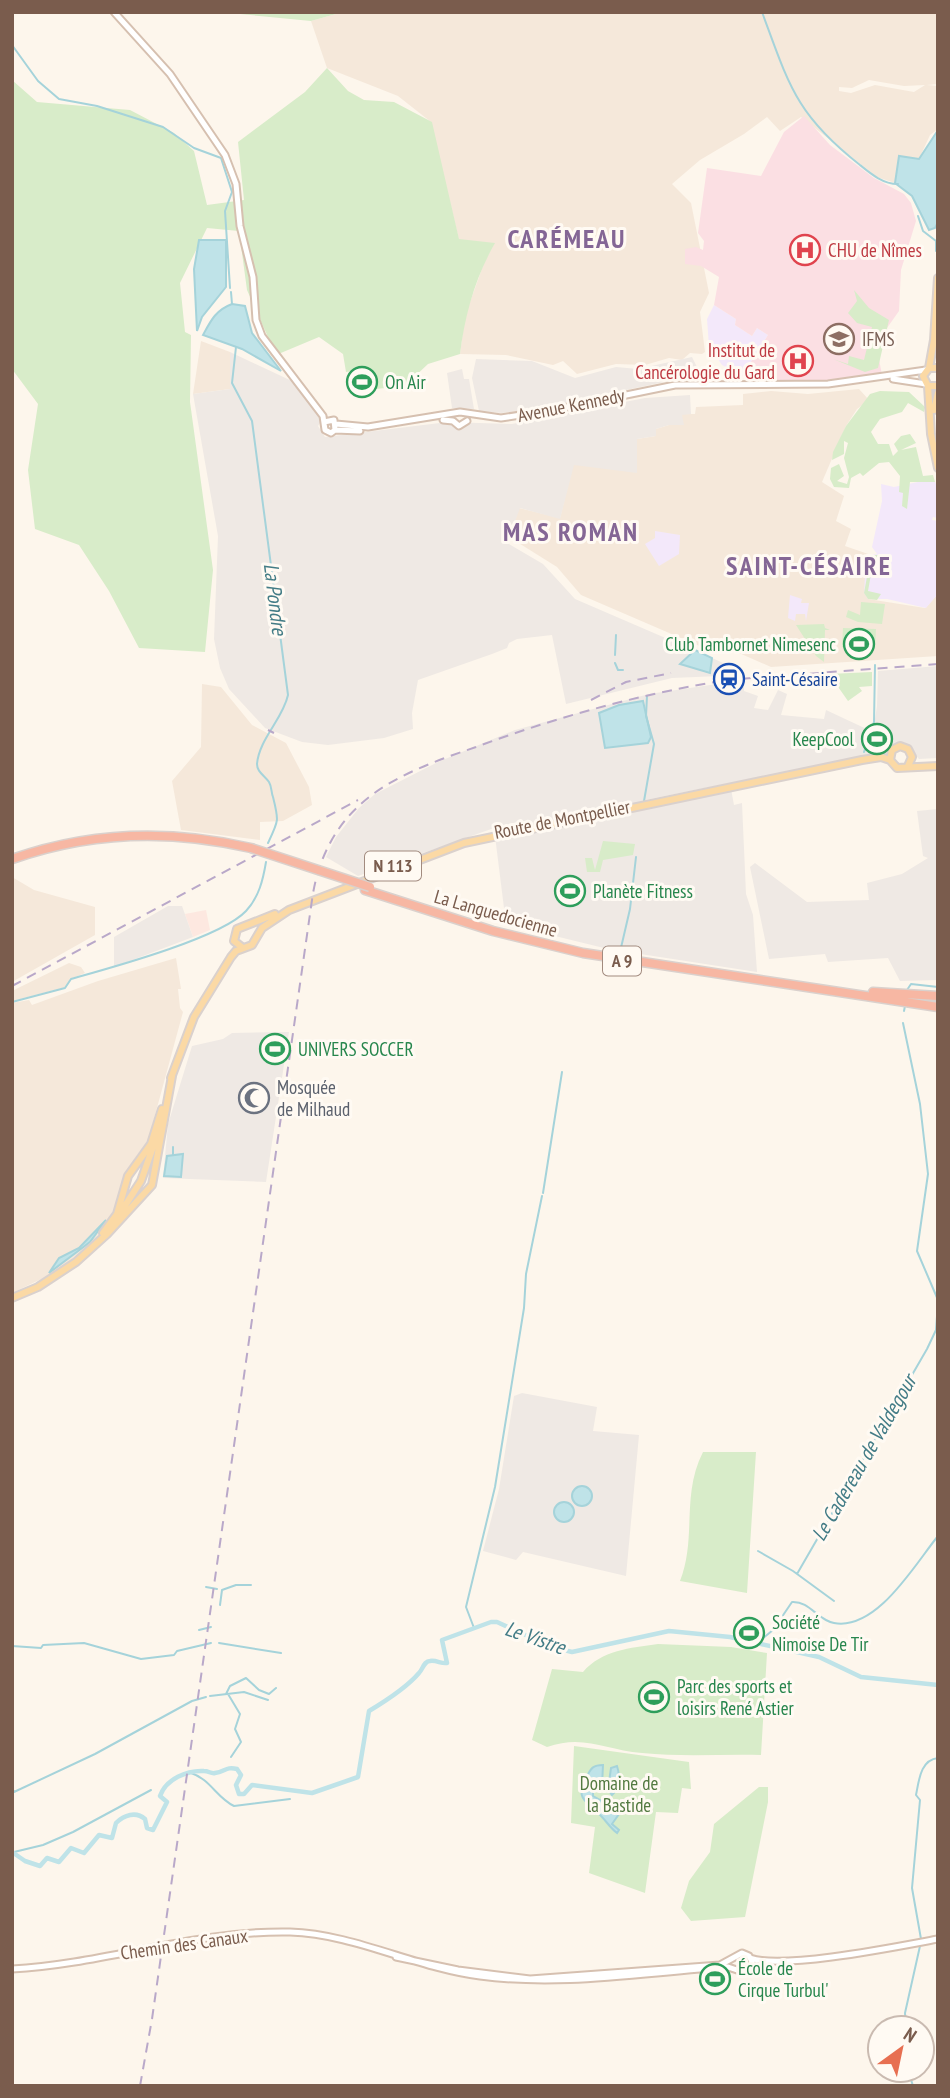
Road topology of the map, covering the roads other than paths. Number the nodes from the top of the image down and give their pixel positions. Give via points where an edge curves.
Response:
1 (114, 12) edge
2 (938, 278) edge
3 (938, 335) edge
4 (938, 345) edge
5 (938, 368) edge
6 (927, 369) junction
7 (927, 385) junction
8 (938, 386) edge
9 (938, 393) edge
10 (454, 418) junction
11 (466, 418) junction
12 (938, 457) edge
13 (938, 468) edge
14 (890, 756) junction
15 (912, 757) junction
16 (938, 764) edge
17 (908, 766) junction
18 (249, 850) junction
19 (12, 859) edge
20 (12, 865) edge
21 (367, 889) junction
22 (246, 927) junction
23 (255, 939) junction
24 (235, 943) junction
25 (243, 948) junction
26 (231, 954) junction
27 (870, 992) junction
28 (938, 996) edge
29 (937, 1006) edge
30 (171, 1081) junction
31 (78, 1259) junction
32 (12, 1298) edge
33 (938, 1940) edge
34 (396, 1956) junction
35 (750, 1957) junction
36 (734, 1959) junction
37 (779, 1960) junction
38 (751, 1966) junction
39 (12, 1969) edge
40 (737, 1970) junction

1 - 10 main road via 170,75 228,161 237,189 259,329 318,408 332,424 356,432
2 - 6 main road
3 - 4 main road
5 - 6 main road
6 - 7 main road
6 - 11 main road, Avenue Kennedy via 828,384 675,385 553,411
7 - 8 main road
7 - 11 main road, Avenue Kennedy via 895,379 828,386 697,386 527,418
7 - 13 main road
9 - 12 main road via 933,423
10 - 11 main road via 460,412
10 - 11 main road via 460,426
14 - 15 main road via 902,746
14 - 17 main road via 897,768
14 - 22 main road, Route de Montpellier / N 113 via 471,838 312,897
14 - 23 main road, Route de Montpellier / N 113 via 464,843 289,910 265,925
15 - 16 main road
15 - 17 main road
16 - 17 main road
18 - 19 highway, La Languedocienne / A 9 via 201,838 137,834 70,843
18 - 20 highway, La Languedocienne / A 9 via 180,841 118,841 61,849
18 - 21 highway, La Languedocienne / A 9, bridge
21 - 27 highway, La Languedocienne / A 9 via 584,949
21 - 29 highway, La Languedocienne / A 9 via 493,931 583,953
22 - 23 main road
22 - 24 main road via 235,931
23 - 25 main road
24 - 25 main road
24 - 26 main road
25 - 26 main road
26 - 30 main road via 194,1017
27 - 28 highway
27 - 29 highway, La Languedocienne / A 9
30 - 31 main road via 151,1144 130,1174 117,1214
30 - 31 main road via 141,1181 111,1227
30 - 31 main road via 154,1182
31 - 32 main road
33 - 37 main road
34 - 36 main road, Chemin des Canaux via 492,1975 552,1979 694,1968
34 - 39 main road, Chemin des Canaux via 318,1936 241,1933
34 - 40 main road, Chemin des Canaux via 455,1972 533,1981
35 - 36 main road via 742,1953
35 - 37 main road
35 - 38 main road
36 - 40 main road
37 - 38 main road
38 - 40 main road

